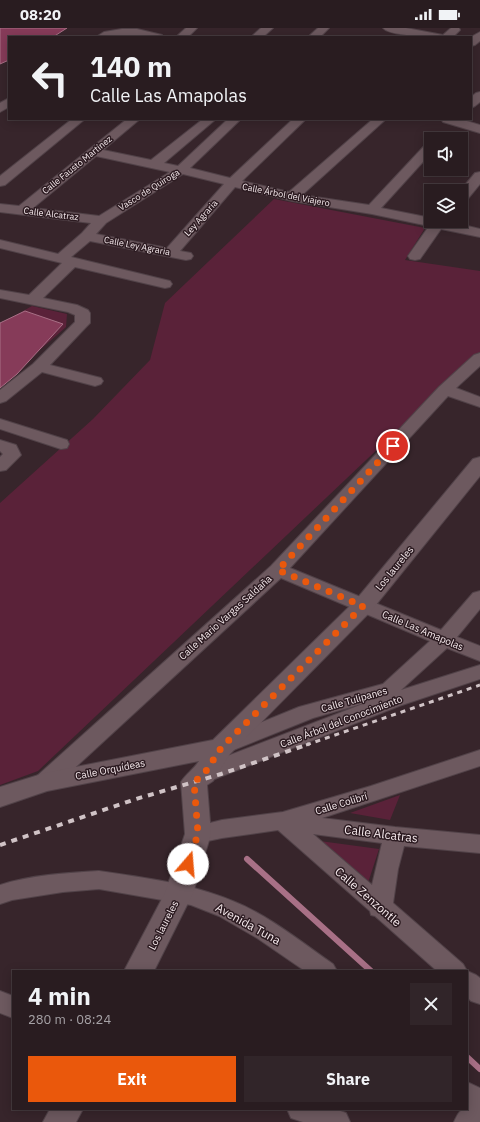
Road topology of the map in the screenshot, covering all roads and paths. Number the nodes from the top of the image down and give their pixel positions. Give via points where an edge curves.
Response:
1 (192, 28) edge
2 (268, 28) edge
3 (324, 28) edge
4 (392, 28) edge
5 (103, 36) edge
6 (155, 36) edge
7 (182, 36) edge
8 (257, 36) edge
9 (314, 36) edge
10 (383, 36) edge
11 (435, 36) edge
12 (480, 94) edge
13 (8, 103) edge
14 (472, 103) edge
15 (0, 109) edge
16 (78, 120) edge
17 (133, 120) edge
18 (209, 120) edge
19 (234, 120) edge
20 (299, 120) edge
21 (379, 120) edge
22 (450, 122) edge
23 (480, 129) edge
24 (93, 152) junction
25 (424, 154) edge
26 (153, 165) junction
27 (181, 170) junction
28 (480, 176) edge
29 (0, 182) edge
30 (232, 184) junction
31 (468, 190) edge
32 (292, 197) junction
33 (0, 208) edge
34 (372, 210) junction
35 (21, 211) junction
36 (101, 220) junction
37 (424, 220) edge
38 (435, 228) edge
39 (460, 228) edge
40 (480, 233) edge
41 (87, 236) junction
42 (0, 244) edge
43 (170, 253) junction
44 (186, 256) dead end
45 (415, 256) dead end
46 (67, 259) junction
47 (165, 284) dead end
48 (0, 294) edge
49 (31, 301) junction
50 (480, 358) edge
51 (39, 367) junction
52 (95, 381) dead end
53 (445, 390) junction
54 (0, 398) edge
55 (480, 402) edge
56 (0, 424) edge
57 (61, 444) dead end
58 (0, 445) edge
59 (480, 463) edge
60 (0, 466) edge
61 (278, 570) junction
62 (480, 597) edge
63 (363, 606) junction
64 (445, 638) junction
65 (480, 654) edge
66 (480, 672) edge
67 (221, 748) junction
68 (480, 758) edge
69 (204, 774) junction
70 (45, 782) junction
71 (0, 797) edge
72 (282, 821) junction
73 (198, 834) junction
74 (395, 836) junction
75 (480, 844) edge
76 (179, 893) junction
77 (0, 895) edge
78 (380, 908) junction
79 (140, 970) edge
80 (323, 970) edge
81 (453, 970) edge
82 (468, 983) edge
83 (480, 993) edge
84 (0, 1002) edge
85 (12, 1007) edge
86 (468, 1095) edge
87 (480, 1105) edge
88 (65, 1110) edge
89 (304, 1110) edge
90 (480, 1112) edge
91 (59, 1122) edge
92 (336, 1122) edge
93 (468, 1122) edge

1 - 7 street
2 - 8 street
3 - 9 street
4 - 10 street
4 - 11 street
5 - 6 street via 118,31 141,32
12 - 14 street
13 - 15 street
16 - 29 street
17 - 24 street, Calle Fausto Martínez
18 - 26 street
19 - 27 street, Vasco de Quiroga
20 - 30 street, Ley Agraria
21 - 32 street
22 - 23 street
24 - 26 street, Calle Árbol del Viajero
24 - 35 street, Calle Fausto Martínez
25 - 34 street
26 - 27 street, Calle Árbol del Viajero
27 - 30 street, Calle Árbol del Viajero
27 - 36 street, Vasco de Quiroga
28 - 31 street
30 - 32 street, Calle Árbol del Viajero
30 - 43 street, Ley Agraria
32 - 34 street, Calle Árbol del Viajero
33 - 35 street, Calle Alcatraz
34 - 37 street, Calle Árbol del Viajero
35 - 36 street, Calle Alcatraz
36 - 41 street, Vasco de Quiroga
38 - 45 street
39 - 40 street, Calle Árbol del Viajero
41 - 43 street, Calle Ley Agraria
41 - 46 street, Vasco de Quiroga
42 - 46 street
43 - 44 street, Calle Ley Agraria
46 - 47 street
46 - 49 street, Vasco de Quiroga
48 - 49 street
49 - 51 street via 72,308 83,314 82,323
50 - 53 street, Calle Mario Vargas Saldaña
51 - 52 street
51 - 54 street
53 - 55 street
53 - 61 street, Calle Mario Vargas Saldaña
56 - 57 street
58 - 60 street via 10,449 12,455
59 - 63 street, Los laureles
61 - 63 street, Calle Las Amapolas
61 - 70 street, Calle Mario Vargas Saldaña
62 - 64 street, Calle Tulipanes
63 - 64 street, Calle Las Amapolas
63 - 67 street, Los laureles
64 - 65 street, Calle Las Amapolas
64 - 67 street, Calle Tulipanes via 390,689 306,712
66 - 69 street, Calle Árbol del Conocimiento via 392,701
67 - 69 street, Los laureles
67 - 70 street, Calle Orquídeas
68 - 72 street, Calle Colibrí
69 - 73 street, Los laureles via 194,782
70 - 71 street, Calle Orquídeas
72 - 73 street, Calle Colibrí
72 - 74 street, Calle Alcatras
72 - 78 street, Calle Zenzontle
73 - 76 street, Los laureles
74 - 75 street, Calle Alcatras
74 - 78 street via 386,868
76 - 77 street, Avenida Tuna via 100,880 49,885
76 - 79 street, Los laureles
76 - 80 street, Avenida Tuna via 228,909 266,931
78 - 81 street, Calle Zenzontle
82 - 83 street
84 - 85 street
86 - 87 street
88 - 91 street
89 - 92 street
90 - 93 street

